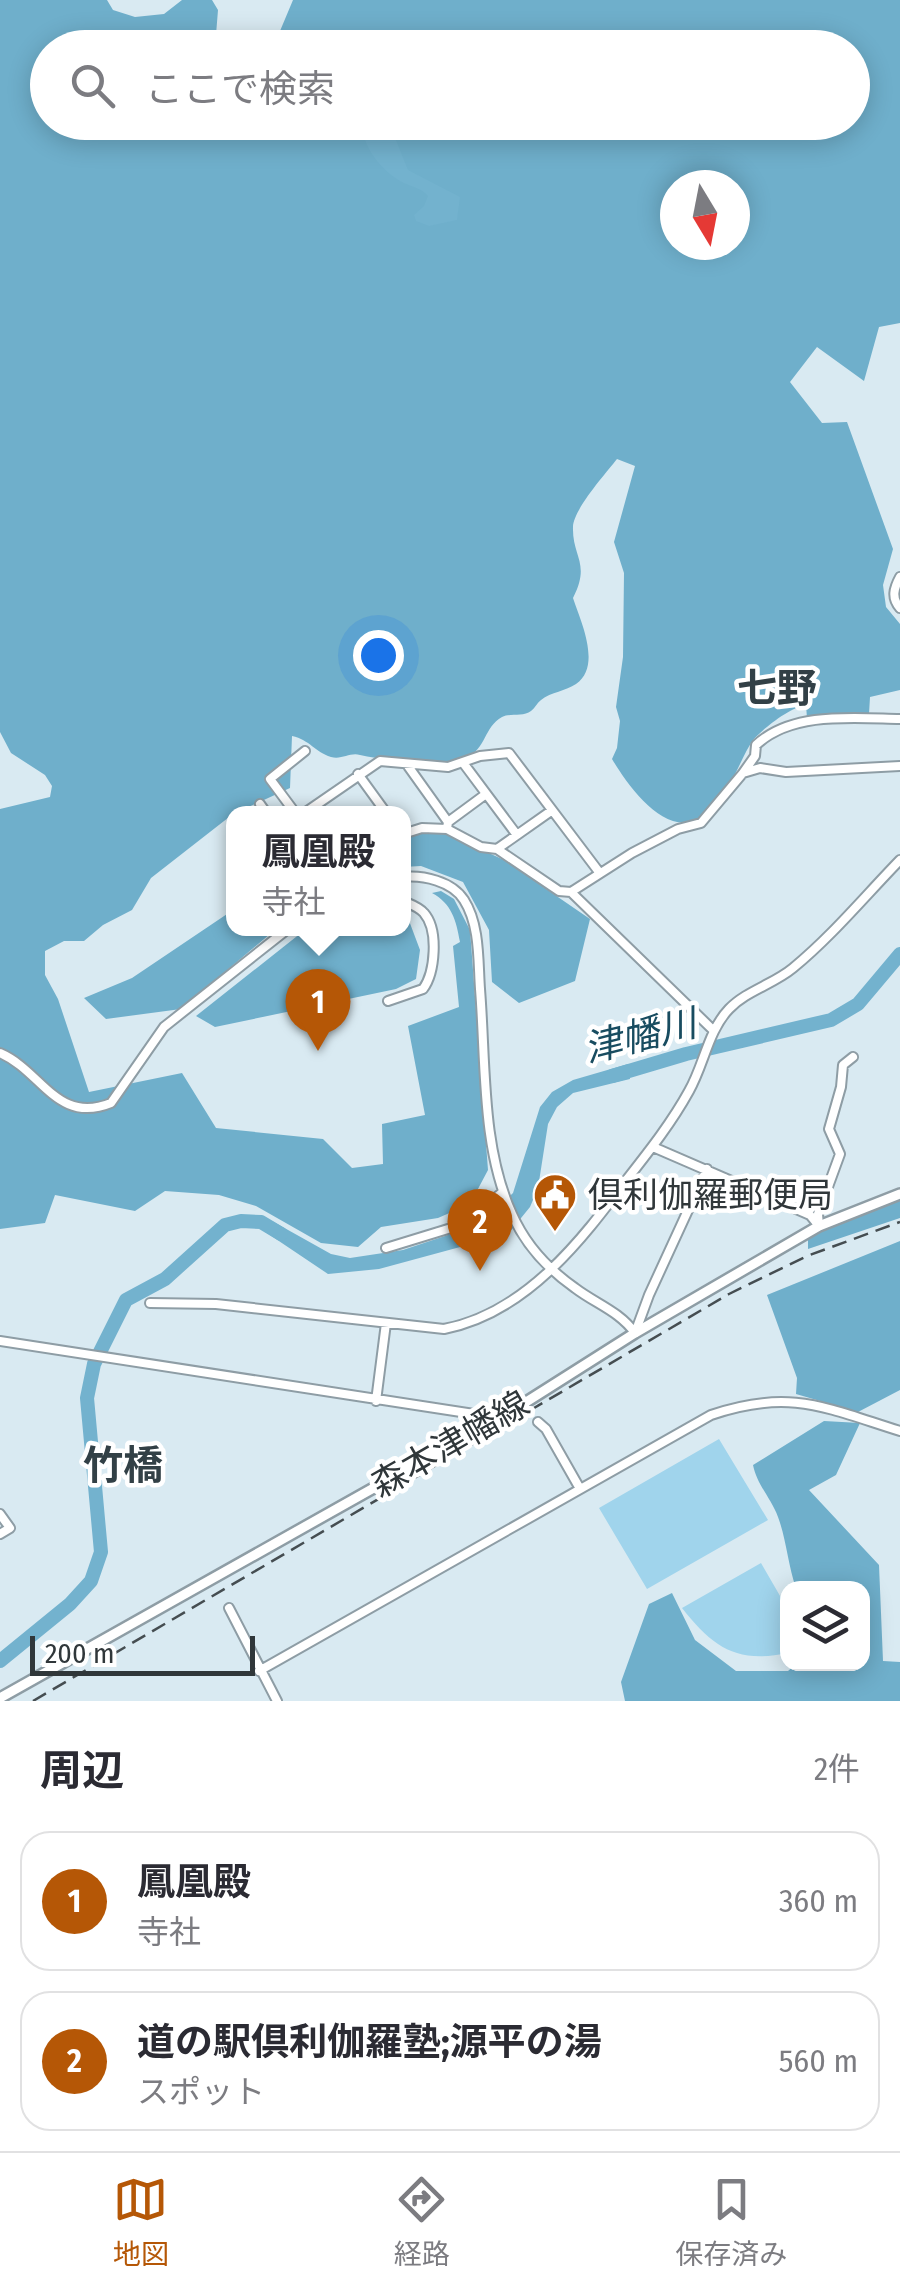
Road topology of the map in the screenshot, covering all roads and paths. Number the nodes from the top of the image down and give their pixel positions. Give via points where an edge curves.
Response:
1 (900, 577) edge
2 (900, 608) edge
3 (900, 719) edge
4 (305, 751) dead end
5 (464, 764) junction
6 (408, 765) junction
7 (900, 766) edge
8 (743, 773) junction
9 (358, 774) junction
10 (486, 794) junction
11 (293, 806) edge
12 (312, 806) edge
13 (381, 806) edge
14 (551, 811) junction
15 (448, 825) junction
16 (411, 831) edge
17 (517, 835) junction
18 (497, 849) junction
19 (899, 863) edge
20 (599, 872) junction
21 (411, 876) edge
22 (571, 892) junction
23 (411, 904) edge
24 (279, 936) edge
25 (388, 1001) dead end
26 (714, 1031) junction
27 (0, 1053) edge
28 (853, 1057) dead end
29 (652, 1147) junction
30 (706, 1169) junction
31 (503, 1192) junction
32 (900, 1194) edge
33 (819, 1226) junction
34 (386, 1248) dead end
35 (552, 1269) junction
36 (150, 1303) dead end
37 (386, 1324) junction
38 (635, 1333) junction
39 (0, 1341) edge
40 (376, 1401) junction
41 (538, 1422) dead end
42 (483, 1425) junction
43 (900, 1431) edge
44 (579, 1488) junction
45 (0, 1514) edge
46 (0, 1534) edge
47 (230, 1608) dead end
48 (259, 1671) junction
49 (0, 1698) edge
50 (277, 1701) edge

1 - 2 street via 894,596
3 - 8 street via 787,726 756,745
4 - 11 street via 270,778
5 - 6 street
5 - 10 street
5 - 14 street via 509,753
6 - 9 street via 380,761
6 - 15 street
7 - 8 street
8 - 20 street via 701,823
9 - 12 street
9 - 13 street
10 - 15 street
10 - 17 street
14 - 17 street
14 - 20 street
15 - 16 street
15 - 18 street via 480,847
17 - 18 street
18 - 22 street via 559,891
19 - 26 street via 810,953 730,1008
20 - 22 street
21 - 31 street via 458,892 469,912 494,1166
22 - 26 street
23 - 25 street via 428,920 434,968 423,989
24 - 27 street via 164,1027 111,1103 72,1107
26 - 29 street via 691,1088
28 - 33 street via 843,1065 829,1129 840,1154
29 - 30 street
29 - 35 street
30 - 33 street
30 - 38 street
31 - 34 street via 461,1225
31 - 35 street via 524,1238
32 - 33 main road, 森本津幡線
33 - 38 main road, 森本津幡線
35 - 37 street via 460,1326
35 - 38 street via 623,1317
36 - 37 street
37 - 40 street
38 - 42 main road, 森本津幡線
39 - 40 street
40 - 42 street via 474,1414
41 - 44 street
42 - 49 main road, 森本津幡線
43 - 44 street via 830,1407 754,1402 711,1415
44 - 48 street
45 - 46 street via 10,1528
47 - 48 street
48 - 50 street

